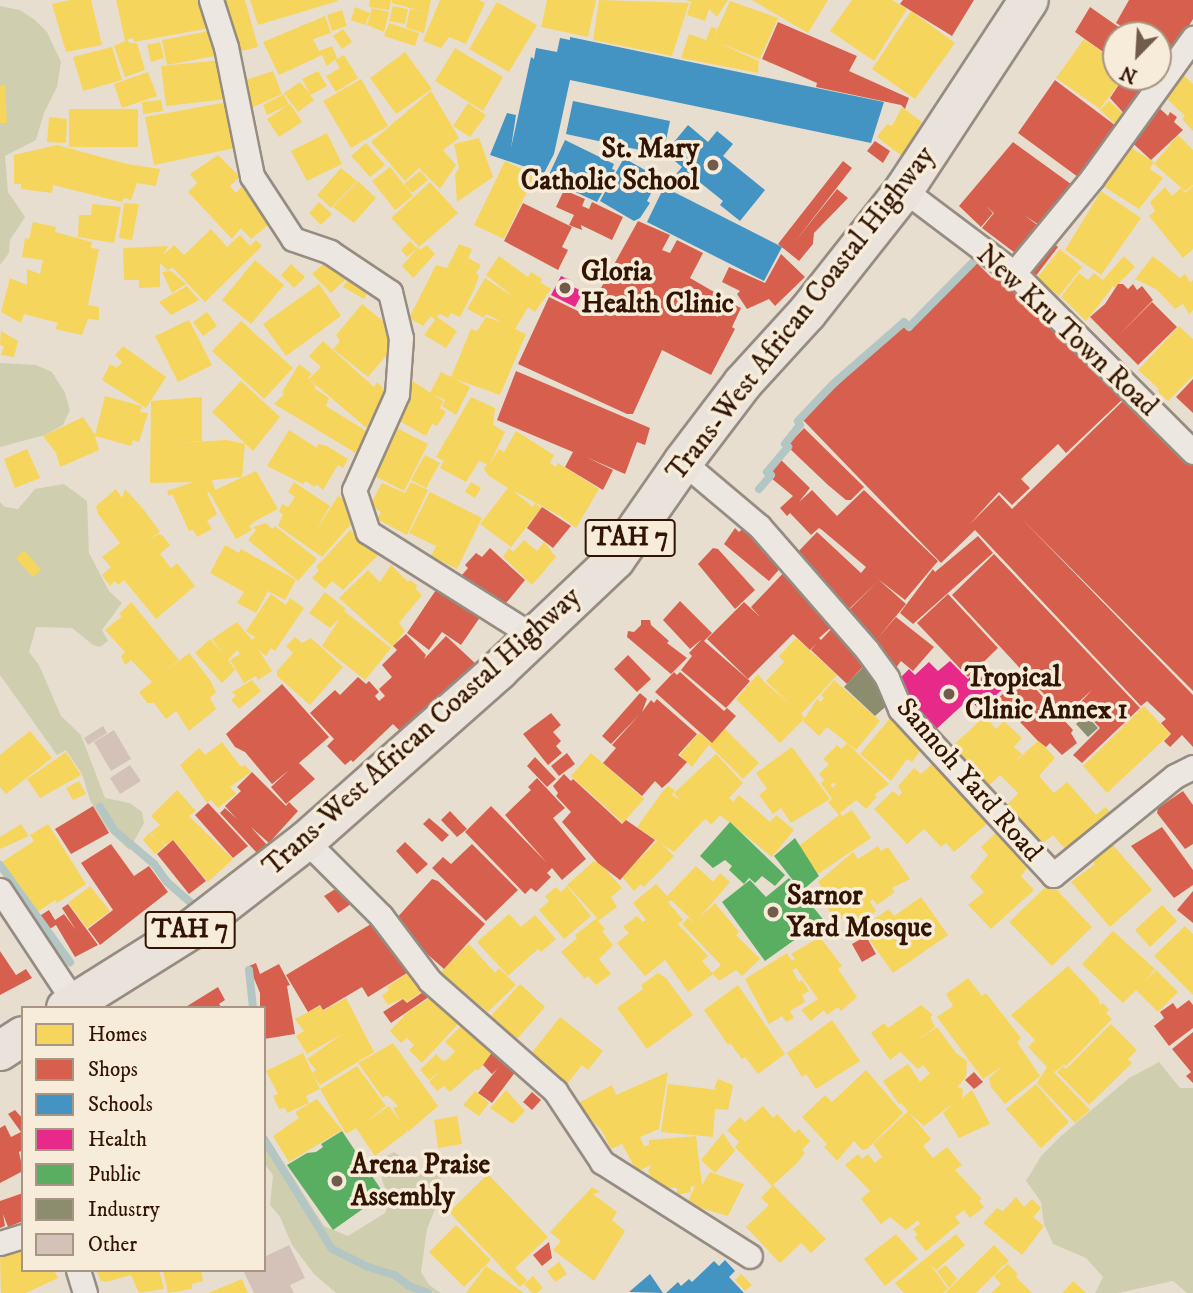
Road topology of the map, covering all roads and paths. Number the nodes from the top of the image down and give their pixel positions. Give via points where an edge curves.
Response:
1 (211, 0) edge
2 (1029, 0) edge
3 (1193, 38) edge
4 (1185, 68) edge
5 (904, 190) junction
6 (1014, 273) junction
7 (1193, 452) edge
8 (682, 462) junction
9 (533, 636) junction
10 (1193, 767) edge
11 (306, 841) junction
12 (0, 890) edge
13 (73, 1005) edge
14 (21, 1037) edge
15 (0, 1051) edge
16 (21, 1237) edge
17 (0, 1243) edge
18 (750, 1256) dead end
19 (79, 1272) edge
20 (85, 1293) edge

1 - 9 street via 226,47 252,176 293,239 330,252 390,292 401,338 397,394 354,490 368,532
2 - 5 highway, Trans-West African Coastal Highway / TAH 7
3 - 4 street
4 - 6 street
5 - 6 street, New Kru Town Road
5 - 8 highway, Trans-West African Coastal Highway / TAH 7
6 - 7 street, New Kru Town Road
8 - 9 highway, Trans-West African Coastal Highway / TAH 7 via 615,560
8 - 10 street, Sannoh Yard Road via 759,526 867,650 887,678 900,709 1053,875 1175,776
9 - 11 highway, Trans-West African Coastal Highway / TAH 7
11 - 13 highway, Trans-West African Coastal Highway / TAH 7 via 192,929
11 - 18 street via 381,916 430,981 555,1091 602,1162
12 - 13 street
14 - 15 highway
16 - 17 street
19 - 20 street

